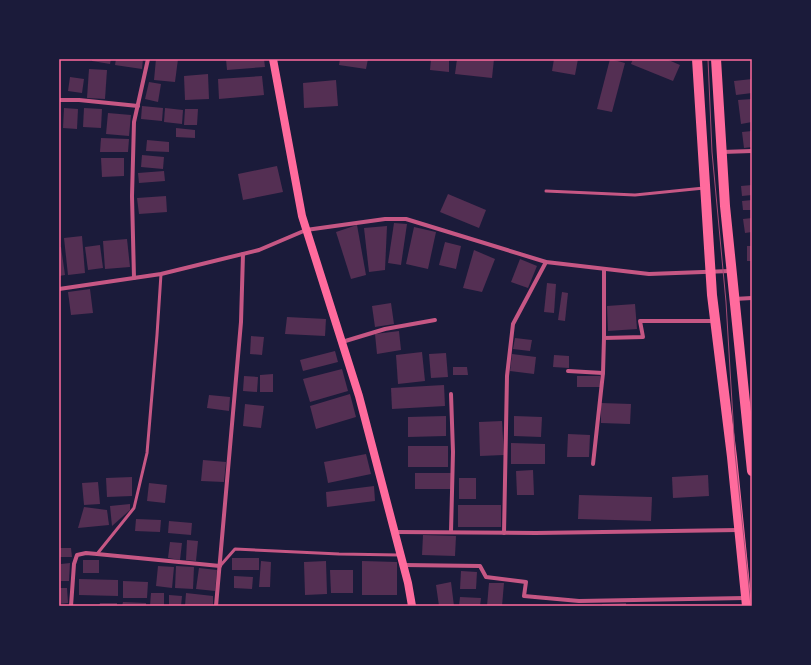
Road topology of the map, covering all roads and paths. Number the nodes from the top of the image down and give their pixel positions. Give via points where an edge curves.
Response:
1 (148, 59) edge
2 (273, 59) edge
3 (697, 59) edge
4 (716, 59) edge
5 (59, 100) edge
6 (138, 106) junction
7 (752, 151) edge
8 (722, 152) junction
9 (705, 188) junction
10 (546, 191) dead end
11 (306, 230) junction
12 (243, 254) junction
13 (546, 262) junction
14 (604, 269) junction
15 (711, 272) junction
16 (732, 272) junction
17 (161, 274) junction
18 (134, 278) junction
19 (59, 290) edge
20 (752, 298) edge
21 (734, 299) junction
22 (435, 320) dead end
23 (715, 321) junction
24 (604, 338) junction
25 (342, 342) junction
26 (568, 371) dead end
27 (603, 373) junction
28 (451, 394) dead end
29 (751, 453) edge
30 (593, 464) dead end
31 (752, 471) edge
32 (739, 530) junction
33 (395, 532) junction
34 (451, 532) junction
35 (504, 533) junction
36 (97, 554) junction
37 (401, 555) junction
38 (404, 565) junction
39 (220, 566) junction
40 (746, 602) edge
41 (71, 606) edge
42 (216, 606) edge
43 (412, 606) edge

1 - 6 street
2 - 11 main road
3 - 9 main road
4 - 8 main road
5 - 6 street
6 - 18 street via 134,122 132,196
7 - 8 street
8 - 16 main road
9 - 10 lane via 635,195
9 - 15 main road
11 - 12 street
11 - 13 street via 385,219 406,219
11 - 25 main road
12 - 17 street
12 - 39 street via 241,322
13 - 14 street
13 - 35 street via 513,324 507,376
14 - 15 street via 648,274
14 - 24 street
15 - 16 street
15 - 23 main road
16 - 21 main road
17 - 18 street
17 - 36 lane via 147,453 134,508
18 - 19 street
20 - 21 street
21 - 29 main road
22 - 25 street via 385,329
23 - 24 street via 640,321 643,337
23 - 32 main road
24 - 27 street
25 - 33 main road
26 - 27 street
27 - 30 street
28 - 34 street
29 - 31 main road
32 - 35 street
32 - 40 main road
33 - 34 street
33 - 37 main road
34 - 35 street
36 - 39 street
36 - 41 street via 77,555
37 - 38 main road
37 - 39 lane via 234,549
38 - 40 street via 480,566 486,577 526,582 524,596 579,601
38 - 43 main road
39 - 42 street

